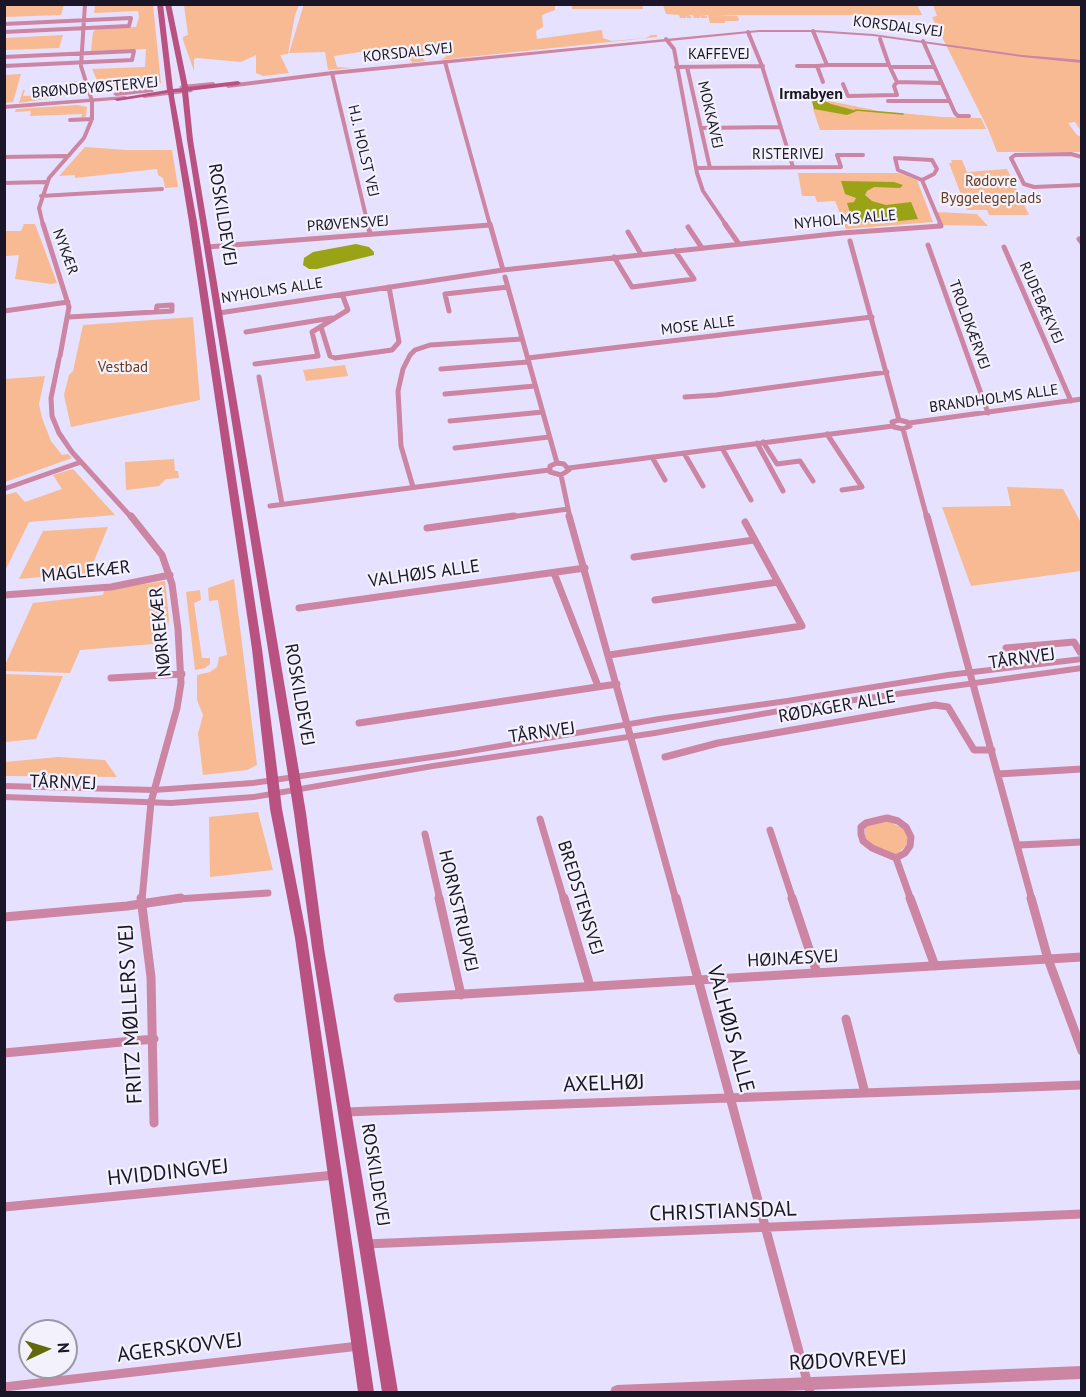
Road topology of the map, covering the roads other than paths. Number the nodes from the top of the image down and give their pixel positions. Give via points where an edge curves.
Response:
1 (85, 4) edge
2 (160, 4) edge
3 (168, 4) edge
4 (84, 20) junction
5 (4, 24) edge
6 (83, 28) junction
7 (813, 31) junction
8 (4, 32) edge
9 (748, 32) junction
10 (880, 39) dead end
11 (665, 40) junction
12 (923, 41) junction
13 (82, 54) junction
14 (4, 57) edge
15 (81, 62) junction
16 (446, 62) junction
17 (1082, 62) edge
18 (827, 65) junction
19 (4, 66) edge
20 (764, 66) junction
21 (797, 66) dead end
22 (817, 66) junction
23 (890, 66) junction
24 (676, 67) junction
25 (687, 67) junction
26 (934, 67) junction
27 (332, 73) junction
28 (252, 82) junction
29 (823, 82) dead end
30 (897, 82) junction
31 (238, 83) joint
32 (941, 83) junction
33 (843, 84) dead end
34 (178, 90) junction
35 (91, 99) junction
36 (117, 99) joint
37 (888, 100) dead end
38 (950, 101) junction
39 (6, 107) edge
40 (969, 116) dead end
41 (92, 119) junction
42 (70, 120) dead end
43 (780, 127) junction
44 (701, 128) junction
45 (863, 155) dead end
46 (67, 156) junction
47 (4, 157) edge
48 (1081, 157) edge
49 (793, 167) junction
50 (696, 168) junction
51 (710, 168) junction
52 (921, 180) junction
53 (4, 183) edge
54 (46, 183) junction
55 (1082, 185) edge
56 (162, 189) dead end
57 (41, 196) junction
58 (490, 225) junction
59 (688, 227) dead end
60 (628, 232) dead end
61 (370, 234) junction
62 (850, 241) dead end
63 (739, 244) junction
64 (928, 245) dead end
65 (207, 247) junction
66 (1004, 247) dead end
67 (702, 248) junction
68 (675, 251) junction
69 (641, 254) junction
70 (614, 257) junction
71 (503, 270) junction
72 (505, 277) dead end
73 (389, 287) junction
74 (508, 287) junction
75 (342, 294) junction
76 (68, 302) junction
77 (4, 311) edge
78 (449, 311) dead end
79 (156, 312) dead end
80 (219, 313) junction
81 (207, 314) junction
82 (69, 317) junction
83 (337, 317) junction
84 (872, 317) junction
85 (321, 327) junction
86 (246, 332) dead end
87 (522, 339) junction
88 (59, 358) joint
89 (528, 360) junction
90 (255, 364) dead end
91 (441, 369) dead end
92 (887, 372) junction
93 (259, 376) dead end
94 (535, 386) junction
95 (445, 394) dead end
96 (685, 397) dead end
97 (1082, 399) edge
98 (1071, 401) junction
99 (543, 412) junction
100 (988, 413) junction
101 (899, 420) junction
102 (450, 421) dead end
103 (909, 423) junction
104 (893, 426) junction
105 (903, 429) junction
106 (827, 434) junction
107 (549, 437) junction
108 (760, 443) junction
109 (455, 448) dead end
110 (722, 448) junction
111 (684, 453) junction
112 (652, 457) junction
113 (81, 462) junction
114 (557, 463) junction
115 (569, 468) junction
116 (549, 470) junction
117 (561, 475) junction
118 (665, 480) dead end
119 (813, 481) dead end
120 (703, 486) dead end
121 (413, 487) junction
122 (4, 489) edge
123 (783, 490) dead end
124 (842, 490) dead end
125 (752, 500) dead end
126 (282, 504) junction
127 (270, 506) dead end
128 (568, 509) junction
129 (745, 522) dead end
130 (427, 528) dead end
131 (754, 540) junction
132 (634, 557) dead end
133 (585, 568) junction
134 (554, 573) junction
135 (170, 575) junction
136 (778, 582) junction
137 (4, 595) edge
138 (655, 600) dead end
139 (299, 608) dead end
140 (1006, 648) dead end
141 (1080, 651) edge
142 (609, 655) junction
143 (1082, 668) edge
144 (969, 672) junction
145 (182, 674) junction
146 (111, 678) dead end
147 (972, 683) junction
148 (617, 684) junction
149 (598, 686) junction
150 (359, 723) dead end
151 (628, 724) junction
152 (632, 736) junction
153 (992, 750) junction
154 (665, 757) dead end
155 (1082, 769) edge
156 (998, 774) junction
157 (273, 780) junction
158 (295, 784) junction
159 (4, 786) edge
160 (154, 790) junction
161 (274, 794) junction
162 (4, 797) edge
163 (151, 802) junction
164 (540, 819) dead end
165 (770, 830) dead end
166 (425, 834) dead end
167 (1082, 842) edge
168 (1018, 845) junction
169 (896, 858) junction
170 (268, 893) dead end
171 (142, 903) junction
172 (4, 917) edge
173 (1082, 957) edge
174 (1048, 959) junction
175 (935, 966) junction
176 (817, 973) junction
177 (698, 980) junction
178 (590, 986) junction
179 (461, 995) junction
180 (398, 998) dead end
181 (846, 1019) dead end
182 (154, 1039) junction
183 (1082, 1051) edge
184 (4, 1053) edge
185 (1082, 1084) edge
186 (865, 1093) junction
187 (729, 1098) junction
188 (345, 1112) junction
189 (154, 1124) dead end
190 (334, 1175) junction
191 (4, 1207) edge
192 (1082, 1215) edge
193 (764, 1228) junction
194 (366, 1244) junction
195 (359, 1346) junction
196 (1082, 1372) edge
197 (4, 1387) edge
198 (809, 1388) edge
199 (366, 1392) edge
200 (390, 1392) edge
201 (617, 1392) edge

1 - 4 street
2 - 34 main road, ROSKILDEVEJ via 169,67
3 - 34 main road, ROSKILDEVEJ
4 - 5 street
4 - 6 street
4 - 6 street via 131,18 129,26
6 - 8 street
6 - 13 street
7 - 9 street, KORSDALSVEJ
7 - 12 street, KORSDALSVEJ
7 - 18 street
9 - 11 street, KORSDALSVEJ
9 - 20 street
10 - 23 street
11 - 16 street, KORSDALSVEJ
11 - 24 street via 675,55
12 - 17 street, KORSDALSVEJ
12 - 26 street
13 - 14 street
13 - 15 street
13 - 15 street via 134,51 132,60
15 - 19 street
15 - 35 street, NYKÆR
16 - 27 street, KORSDALSVEJ
16 - 58 street
18 - 22 street
18 - 23 street
20 - 25 street, KAFFEVEJ
20 - 43 street, KAFFEVEJ
21 - 22 street
22 - 29 street
23 - 26 street
23 - 30 street
24 - 25 street, KAFFEVEJ
24 - 50 street
25 - 44 street, MOKKAVEJ
26 - 32 street
27 - 28 street, KORSDALSVEJ
27 - 61 street, H.J. HOLST VEJ
28 - 31 street, KORSDALSVEJ
28 - 34 street, KORSDALSVEJ
30 - 32 street
30 - 33 street via 894,96 848,96
31 - 34 main road
32 - 38 street
34 - 35 street, BRØNDBYØSTERVEJ
34 - 36 main road
34 - 65 main road, ROSKILDEVEJ via 181,109 188,120
34 - 81 main road, ROSKILDEVEJ
35 - 36 street, BRØNDBYØSTERVEJ
35 - 39 street, BRØNDBYØSTERVEJ
35 - 41 street, NYKÆR
37 - 38 street
38 - 40 street via 958,116
41 - 42 street
41 - 46 street, NYKÆR via 86,135
43 - 44 street
43 - 49 street, KAFFEVEJ
44 - 51 street, MOKKAVEJ
45 - 49 street, RISTERIVEJ via 837,155 841,167
46 - 47 street
46 - 54 street, NYKÆR
48 - 55 street via 1071,154 1011,158 1024,184
49 - 51 street, RISTERIVEJ
50 - 51 street, RISTERIVEJ
50 - 63 street via 703,191
52 - 52 street via 898,170 895,158 932,160 937,170
52 - 63 street, NYHOLMS ALLE via 941,226
53 - 54 street
54 - 57 street, NYKÆR
56 - 57 street
57 - 76 street, NYKÆR via 39,216
58 - 61 street, PRØVENSVEJ
58 - 71 street
59 - 67 street
60 - 69 street
61 - 65 street, PRØVENSVEJ
62 - 84 street
63 - 67 street, NYHOLMS ALLE
64 - 100 street, TROLDKÆRVEJ
65 - 80 main road, ROSKILDEVEJ
66 - 98 street, RUDEBÆKVEJ
67 - 68 street, NYHOLMS ALLE
68 - 69 street, NYHOLMS ALLE
68 - 70 street via 694,279 632,287
69 - 70 street, NYHOLMS ALLE
70 - 71 street, NYHOLMS ALLE
71 - 73 street, NYHOLMS ALLE
72 - 74 street
73 - 75 street, NYHOLMS ALLE
73 - 85 street via 399,342 392,350 349,358 330,356
74 - 78 street via 445,294
74 - 87 street
75 - 80 street, NYHOLMS ALLE
75 - 83 street, NYHOLMS ALLE via 348,310
76 - 77 street
76 - 82 street, NYKÆR
79 - 82 street
80 - 81 street, NYHOLMS ALLE
80 - 158 main road, ROSKILDEVEJ
81 - 157 main road, ROSKILDEVEJ
82 - 88 street, NYKÆR
83 - 85 street
83 - 86 street, NYHOLMS ALLE
84 - 89 street, MOSE ALLE
84 - 92 street
85 - 90 street via 312,332 318,356
87 - 89 street
87 - 121 street via 430,345 410,355 399,391 401,446
88 - 113 street, NØRREKÆR via 51,398 52,416 59,433
89 - 91 street
89 - 94 street
92 - 96 street
92 - 101 street
93 - 126 street
94 - 95 street
94 - 99 street
97 - 98 street, BRANDHOLMS ALLE
98 - 100 street, BRANDHOLMS ALLE
99 - 102 street
99 - 107 street
100 - 103 street, BRANDHOLMS ALLE
101 - 103 street
101 - 104 street via 892,422
103 - 105 street via 909,428
104 - 105 street
104 - 106 street
105 - 144 street
106 - 108 street
106 - 124 street via 862,487
107 - 109 street
107 - 114 street
108 - 110 street
108 - 119 street via 777,464 800,461
108 - 123 street
110 - 111 street
110 - 125 street
111 - 112 street
111 - 120 street
112 - 115 street
112 - 118 street
113 - 122 street
113 - 135 street, NØRREKÆR via 149,536
114 - 115 street
114 - 116 street
115 - 117 street
116 - 117 street
116 - 121 street
117 - 128 street, VALHØJS ALLE
121 - 126 street
126 - 127 street
128 - 130 street
128 - 133 street, VALHØJS ALLE
129 - 131 street
131 - 132 street
131 - 136 street
133 - 134 street, VALHØJS ALLE
133 - 142 street, VALHØJS ALLE
134 - 139 street, VALHØJS ALLE
134 - 149 street
135 - 137 street, MAGLEKÆR via 111,587
135 - 145 street, NØRREKÆR
136 - 138 street
136 - 142 street via 802,626
140 - 141 street, TÅRNVEJ via 1074,642
141 - 144 street, TÅRNVEJ
142 - 148 street, VALHØJS ALLE
143 - 147 street, TÅRNVEJ
144 - 147 street
144 - 151 street, TÅRNVEJ
145 - 146 street
145 - 160 street, NØRREKÆR via 177,708
147 - 152 street, TÅRNVEJ
147 - 153 street
148 - 149 street
148 - 151 street, VALHØJS ALLE
149 - 150 street
151 - 152 street, VALHØJS ALLE
151 - 158 street, TÅRNVEJ
152 - 158 street, TÅRNVEJ
152 - 177 street, VALHØJS ALLE
153 - 154 street, RØDAGER ALLE via 974,750 948,706 935,705 718,743
153 - 156 street
155 - 156 street
156 - 168 street
157 - 158 street, TÅRNVEJ
157 - 160 street, TÅRNVEJ
157 - 161 main road, ROSKILDEVEJ
158 - 161 street, TÅRNVEJ
158 - 188 main road, ROSKILDEVEJ
159 - 160 street, TÅRNVEJ
160 - 163 street, NØRREKÆR
161 - 163 street, TÅRNVEJ via 202,802
161 - 190 main road, ROSKILDEVEJ via 301,938
162 - 163 street, TÅRNVEJ
163 - 171 street, NØRREKÆR
164 - 178 street, BREDSTENSVEJ
165 - 176 street
166 - 179 street, HORNSTRUPVEJ
167 - 168 street
168 - 174 street
169 - 169 street via 910,846 906,827 887,818 861,827 863,842
169 - 175 street
170 - 171 street
171 - 172 street
171 - 182 street, FRITZ MØLLERS VEJ
173 - 174 street, HØJNÆSVEJ
174 - 175 street, HØJNÆSVEJ
174 - 183 street
175 - 176 street, HØJNÆSVEJ
176 - 177 street, HØJNÆSVEJ
177 - 178 street, HØJNÆSVEJ
177 - 187 street, VALHØJS ALLE
178 - 179 street, HØJNÆSVEJ
179 - 180 street, HØJNÆSVEJ
181 - 186 street
182 - 184 street
182 - 189 street, FRITZ MØLLERS VEJ
185 - 186 street, AXELHØJ
186 - 187 street, AXELHØJ
187 - 188 street, AXELHØJ
187 - 193 street, VALHØJS ALLE
188 - 194 main road, ROSKILDEVEJ
190 - 191 street, HVIDDINGVEJ
190 - 195 main road, ROSKILDEVEJ
192 - 193 street, CHRISTIANSDAL
193 - 194 street, CHRISTIANSDAL
193 - 198 street, VALHØJS ALLE
194 - 200 main road, ROSKILDEVEJ
195 - 197 street, AGERSKOVVEJ
195 - 199 main road, ROSKILDEVEJ
196 - 198 street, RØDOVREVEJ
198 - 201 street, RØDOVREVEJ

